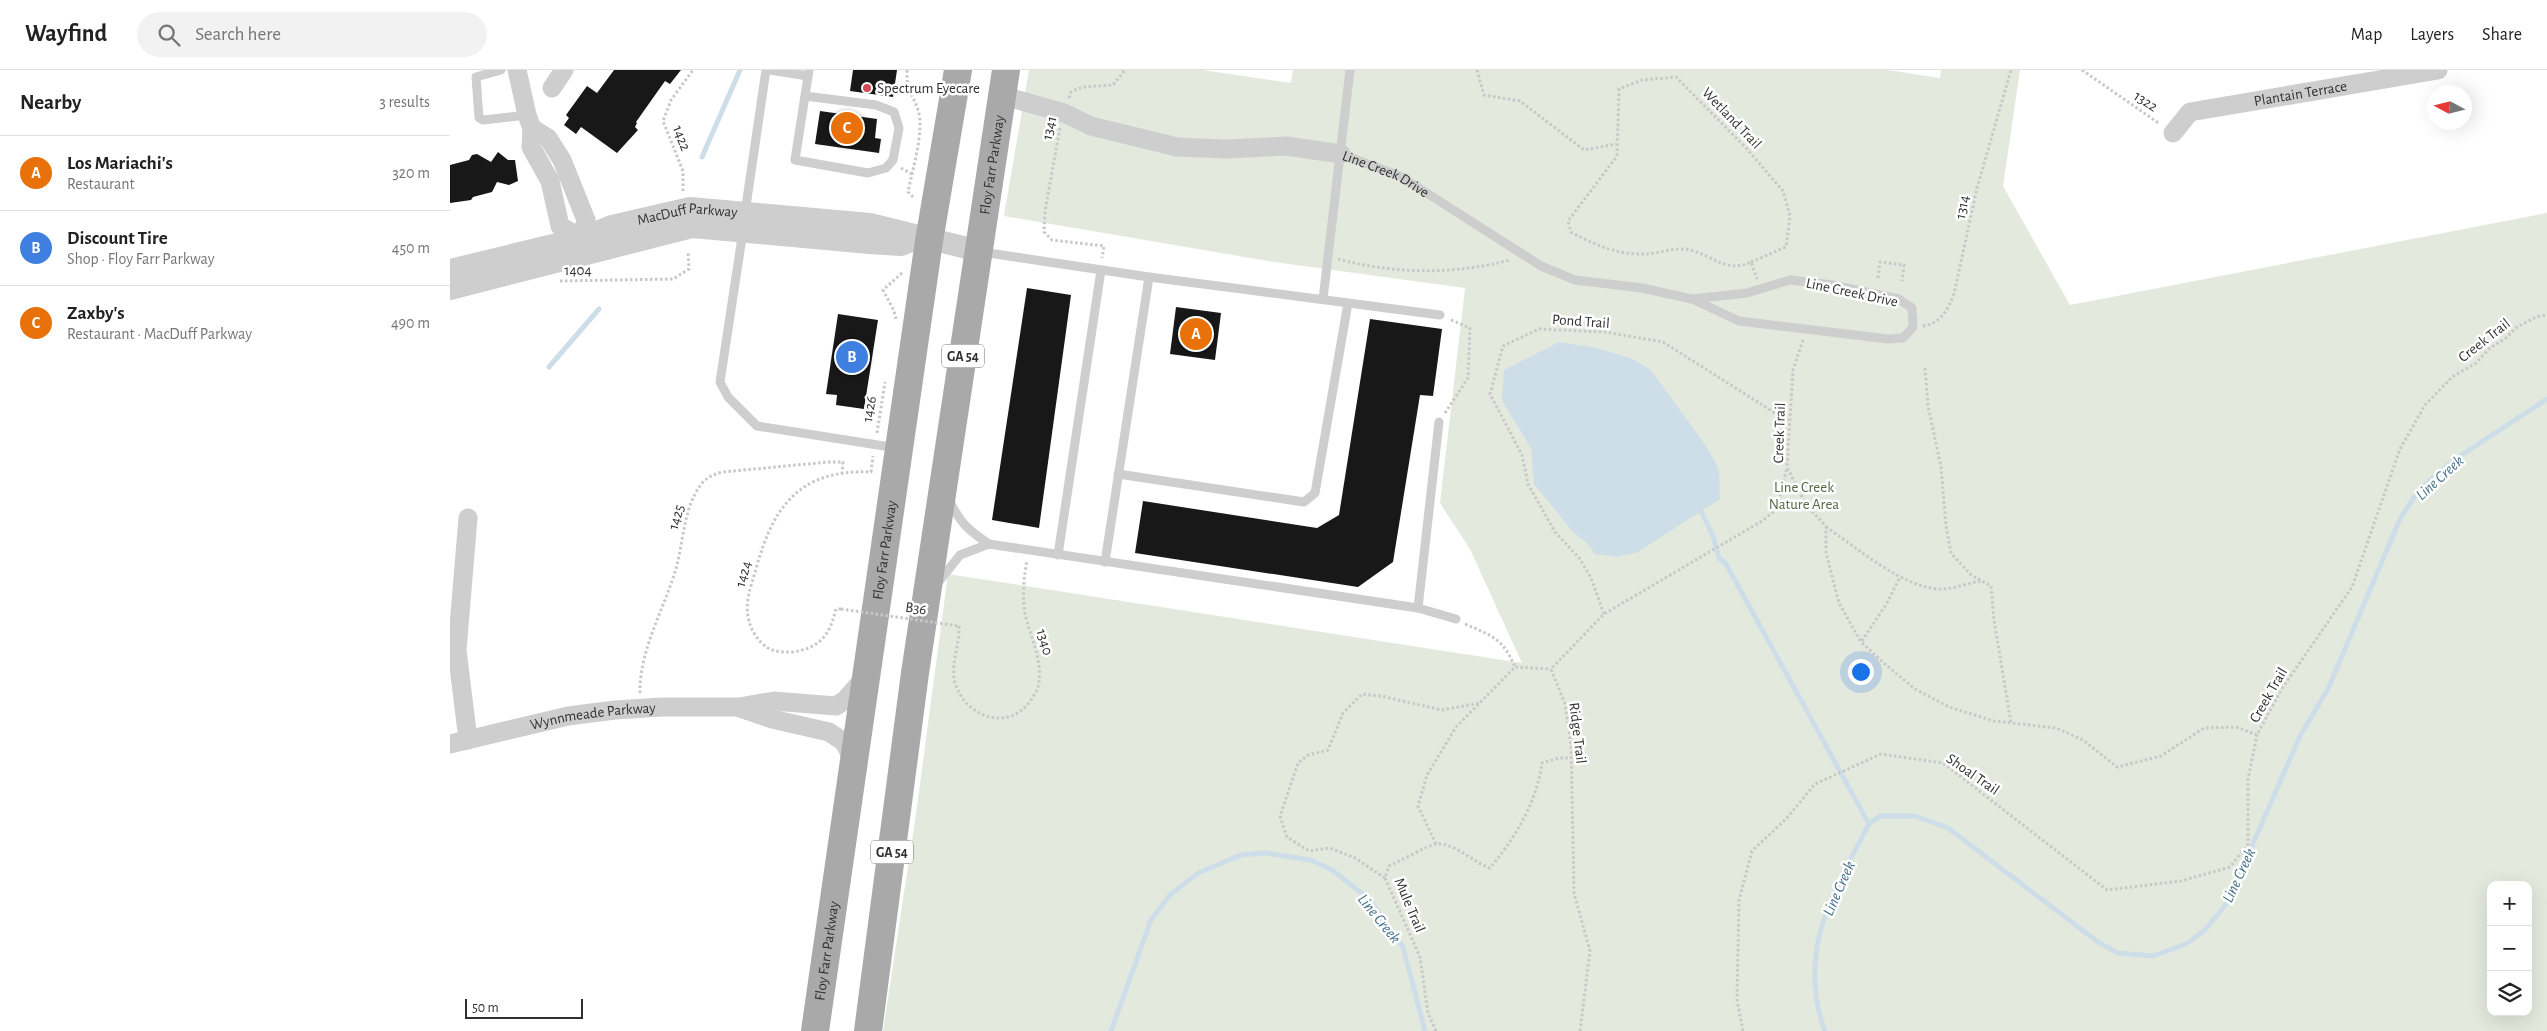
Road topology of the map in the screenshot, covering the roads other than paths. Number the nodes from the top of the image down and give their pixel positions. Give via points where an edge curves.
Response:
1 (502, 70) edge
2 (517, 70) edge
3 (564, 70) edge
4 (766, 70) edge
5 (770, 70) edge
6 (958, 70) edge
7 (1350, 70) edge
8 (2438, 70) edge
9 (809, 73) edge
10 (1005, 79) edge
11 (552, 88) dead end
12 (805, 96) junction
13 (529, 121) junction
14 (2173, 133) road end
15 (1341, 154) junction
16 (744, 221) junction
17 (929, 241) junction
18 (585, 245) junction
19 (979, 251) junction
20 (450, 270) edge
21 (1101, 270) junction
22 (1148, 277) junction
23 (450, 289) edge
24 (1692, 299) junction
25 (1323, 300) junction
26 (1348, 302) junction
27 (1440, 315) road end
28 (1439, 422) road end
29 (887, 447) junction
30 (1118, 474) junction
31 (943, 487) junction
32 (468, 518) dead end
33 (989, 544) junction
34 (1058, 555) junction
35 (1105, 562) junction
36 (1418, 608) junction
37 (924, 612) junction
38 (1456, 619) road end
39 (866, 676) junction
40 (739, 708) junction
41 (459, 742) edge
42 (854, 762) junction
43 (816, 1031) edge
44 (868, 1031) edge

1 - 13 lane via 476,76 479,118
2 - 13 street
3 - 11 street
4 - 16 lane
5 - 9 lane
6 - 17 main road, Floy Farr Parkway
7 - 15 lane
8 - 14 street, Plantain Terrace via 2190,112
9 - 12 lane
10 - 15 street, Line Creek Drive via 1091,126 1177,147 1286,146
10 - 19 main road, Floy Farr Parkway / GA 54
12 - 12 lane via 795,160 868,173 886,168 893,160 899,128 894,112 876,106
13 - 18 street via 531,147 550,181 560,226
15 - 24 lane, Line Creek Drive via 1400,176 1541,266 1575,280 1642,288
15 - 25 lane
16 - 17 street, MacDuff Parkway via 893,244
16 - 18 street, MacDuff Parkway via 690,208 612,226
16 - 29 lane via 720,382 728,398 757,426
17 - 19 street, MacDuff Parkway
17 - 29 main road, Floy Farr Parkway
18 - 20 street, MacDuff Parkway
18 - 23 street, MacDuff Parkway
19 - 21 lane
19 - 31 main road, Floy Farr Parkway / GA 54
21 - 22 lane
21 - 34 lane
22 - 25 lane
22 - 30 lane
24 - 24 lane, Line Creek Drive via 1739,321 1808,330 1888,339 1902,338 1913,327 1912,308 1899,298 1797,280 1747,293
25 - 26 lane
26 - 27 lane
26 - 30 lane via 1315,493 1304,502
28 - 36 lane
29 - 39 main road, Floy Farr Parkway
30 - 35 lane
31 - 33 lane via 967,530
31 - 37 main road, Floy Farr Parkway / GA 54
32 - 41 street via 457,650
33 - 34 lane
33 - 37 lane via 960,555 938,582
34 - 35 lane
35 - 36 lane
36 - 38 lane
37 - 44 main road, Floy Farr Parkway / GA 54
39 - 40 street, Wynnmeade Parkway via 836,706 774,700
39 - 42 main road, Floy Farr Parkway
40 - 41 street, Wynnmeade Parkway via 641,708 568,716
40 - 42 street, Wynnmeade Parkway via 829,732 844,742
42 - 43 main road, Floy Farr Parkway

